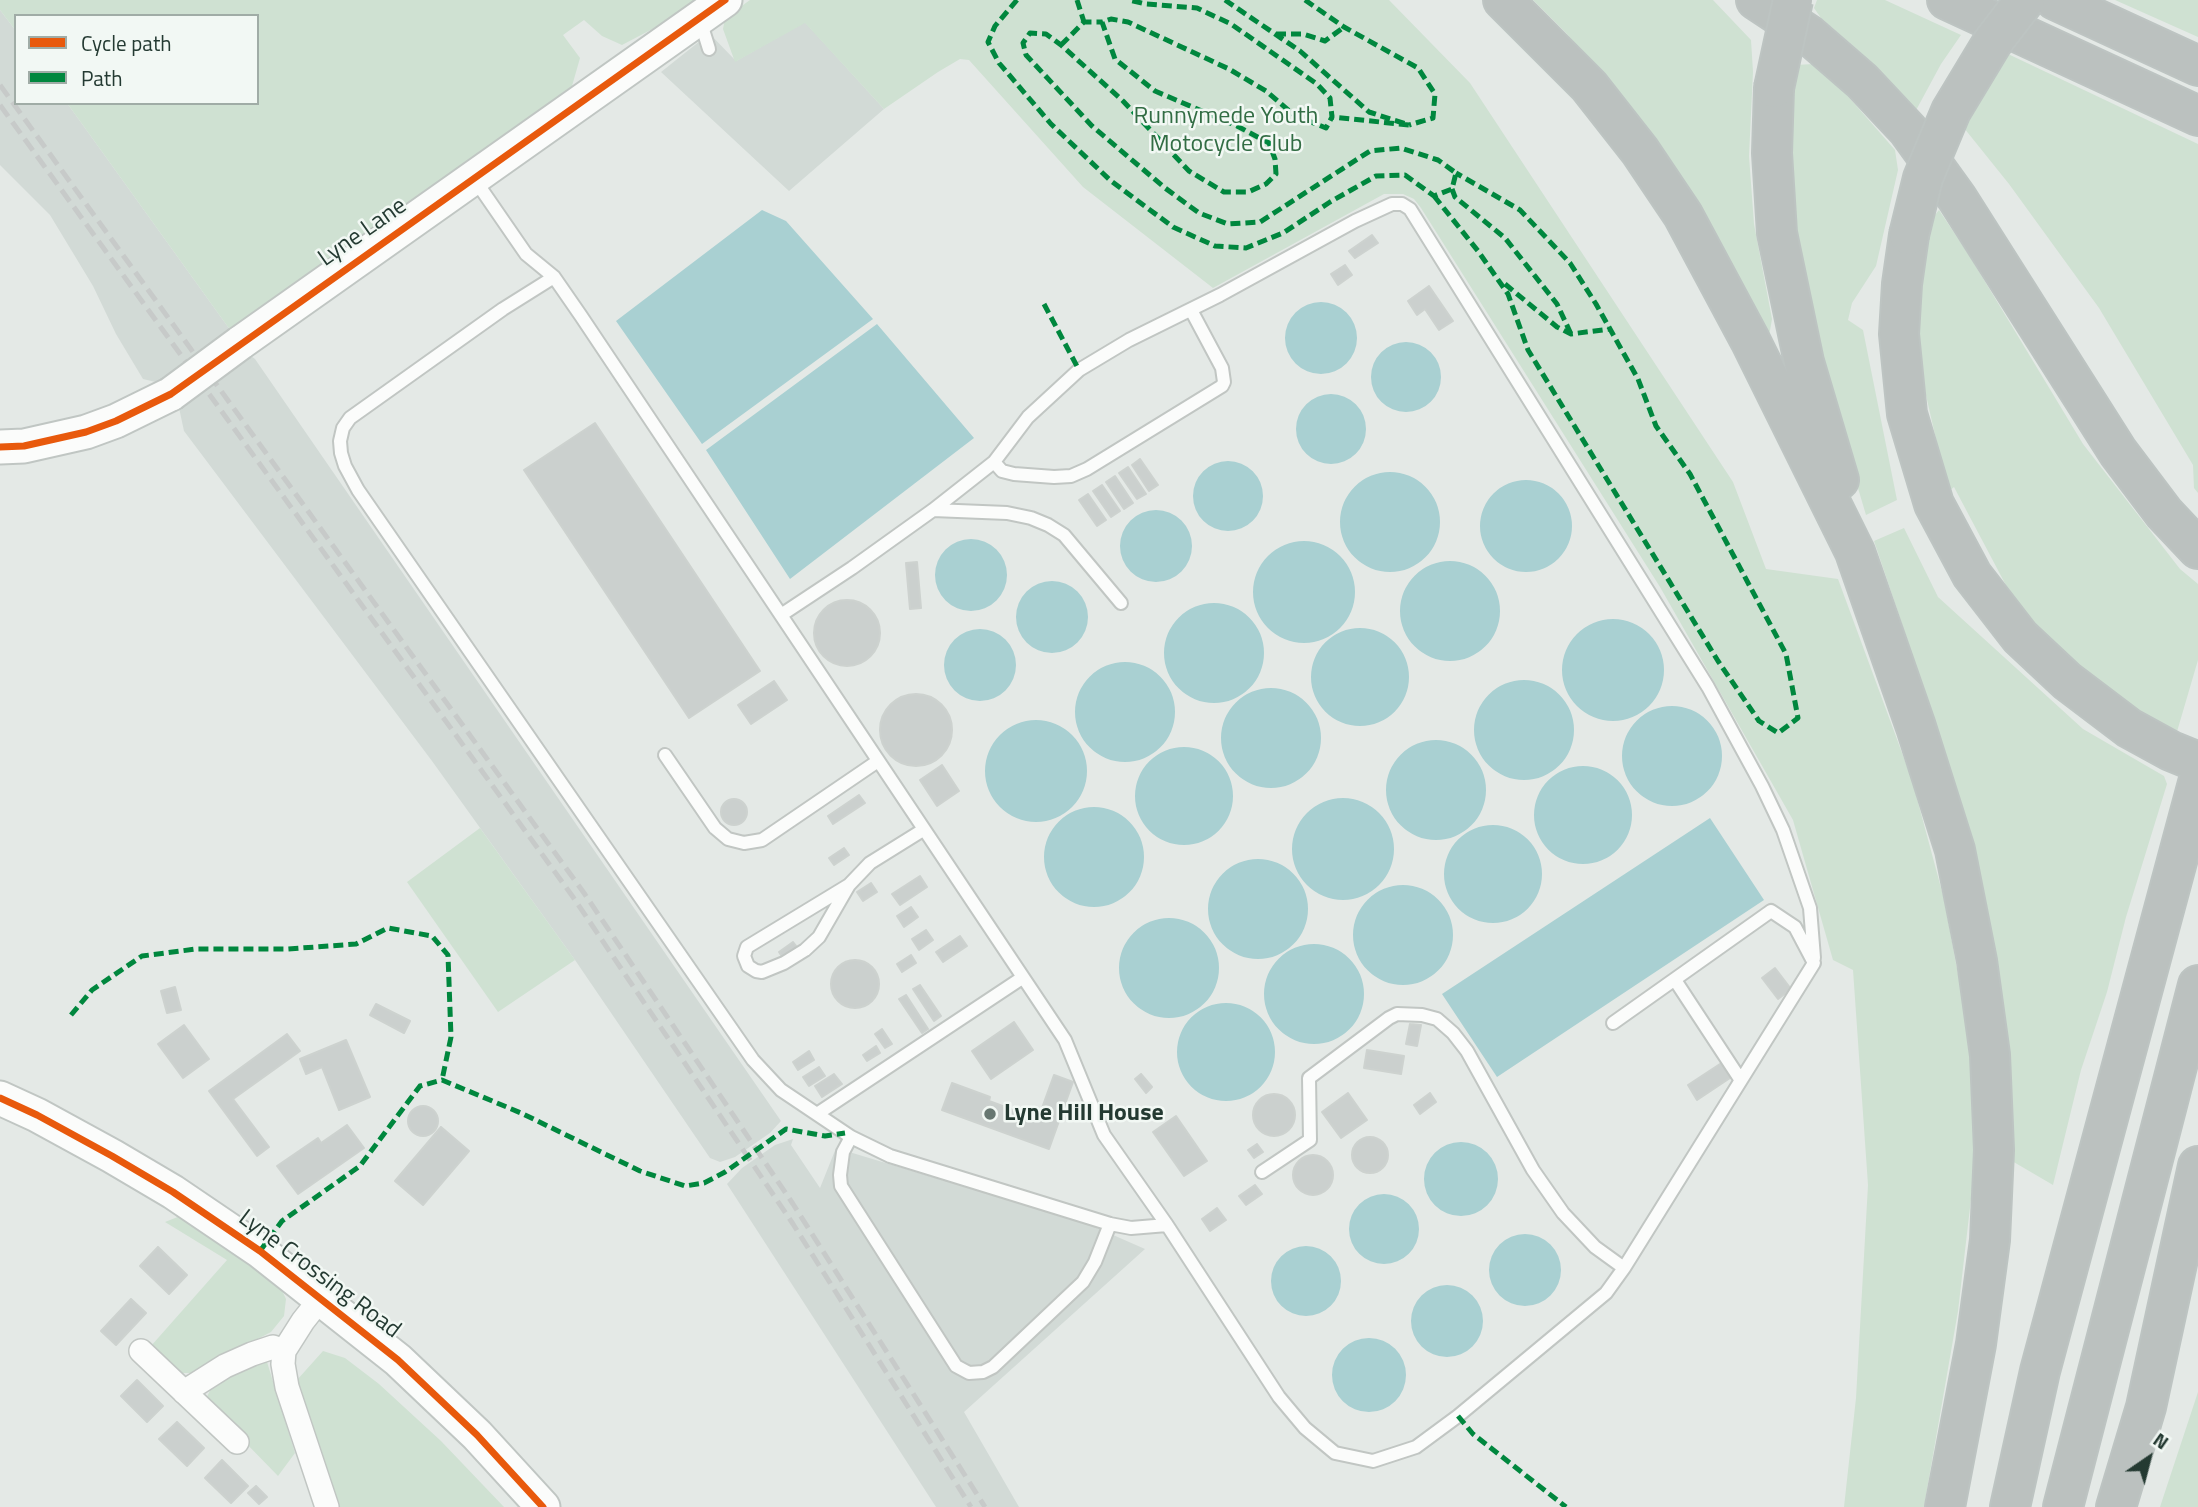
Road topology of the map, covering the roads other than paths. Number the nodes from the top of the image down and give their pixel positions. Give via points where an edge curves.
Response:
1 (1503, 0) edge
2 (1756, 0) edge
3 (1793, 0) edge
4 (1947, 0) edge
5 (2025, 0) edge
6 (2055, 0) edge
7 (711, 23) edge
8 (2198, 65) edge
9 (2198, 116) edge
10 (474, 178) junction
11 (554, 278) junction
12 (1191, 310) junction
13 (0, 447) edge
14 (994, 462) junction
15 (933, 510) junction
16 (2198, 549) edge
17 (1854, 552) junction
18 (1121, 603) dead end
19 (781, 615) junction
20 (665, 755) dead end
21 (878, 761) junction
22 (2197, 780) edge
23 (923, 830) junction
24 (849, 885) junction
25 (1814, 962) junction
26 (1022, 978) junction
27 (1675, 980) junction
28 (2198, 985) edge
29 (1613, 1023) dead end
30 (1740, 1079) junction
31 (0, 1098) edge
32 (817, 1114) junction
33 (851, 1137) junction
34 (2198, 1166) edge
35 (1262, 1172) dead end
36 (1110, 1224) junction
37 (1167, 1225) junction
38 (1624, 1268) junction
39 (2198, 1292) edge
40 (321, 1297) junction
41 (141, 1351) dead end
42 (284, 1351) junction
43 (184, 1392) junction
44 (2146, 1407) junction
45 (237, 1442) dead end
46 (327, 1507) edge
47 (542, 1507) edge
48 (1945, 1507) edge
49 (2010, 1507) edge
50 (2063, 1507) edge
51 (2116, 1507) edge

1 - 17 highway via 1589,86 1683,215
2 - 16 highway via 1809,35 1862,81 1908,130 1957,198 2118,452
3 - 17 highway, bridge via 1774,88 1777,233 1804,362 1843,494
4 - 9 highway
5 - 22 highway, bridge via 1951,110 1923,178 1902,284 1899,334 1907,414 1934,504 1972,575 2020,637 2067,681 2129,728 2172,751
6 - 8 highway
7 - 10 street, Lyne Lane
10 - 11 lane via 526,254
10 - 13 street, Lyne Lane, bridge via 171,394 86,432
11 - 19 lane
11 - 32 lane via 350,418 340,441 345,466 753,1060 781,1090
12 - 14 lane via 1079,370 1028,417
12 - 14 lane via 1223,368 1222,386 1070,476 1014,474 1002,471
12 - 25 lane via 1392,204 1410,209 1708,687 1762,786 1810,908
14 - 15 lane
15 - 18 lane via 1007,513 1048,525 1064,535
15 - 19 lane
17 - 48 highway via 1955,850 1990,1055 1994,1150 1990,1240 1976,1345
19 - 21 lane
20 - 21 lane via 715,828 744,844 762,840
21 - 23 lane
22 - 49 highway via 2040,1371
23 - 24 lane via 870,863
23 - 26 lane
24 - 24 lane via 819,937 805,950 762,972 748,966 747,947
25 - 27 lane via 1795,927 1772,911
25 - 30 lane
26 - 32 lane
26 - 37 lane via 1065,1040 1104,1135
27 - 29 lane
27 - 30 lane
28 - 50 highway
30 - 38 lane
31 - 40 street, Lyne Crossing Road via 173,1192
32 - 33 lane
33 - 36 lane via 890,1156
33 - 36 lane via 843,1152 841,1186 956,1366 970,1373 993,1367 1083,1282
34 - 44 highway
35 - 38 lane via 1310,1140 1308,1078 1389,1018 1407,1013 1437,1019 1467,1051 1533,1170 1563,1213 1595,1247
36 - 37 lane via 1131,1228
37 - 38 lane via 1279,1397 1305,1428 1335,1453 1373,1461 1416,1447 1458,1416 1606,1293
39 - 44 highway
40 - 42 street, Lyne Crossing Road
40 - 47 street, Lyne Crossing Road via 425,1385
41 - 43 street
42 - 43 street via 273,1347 252,1354
42 - 46 street via 284,1376
43 - 45 street
44 - 51 highway

